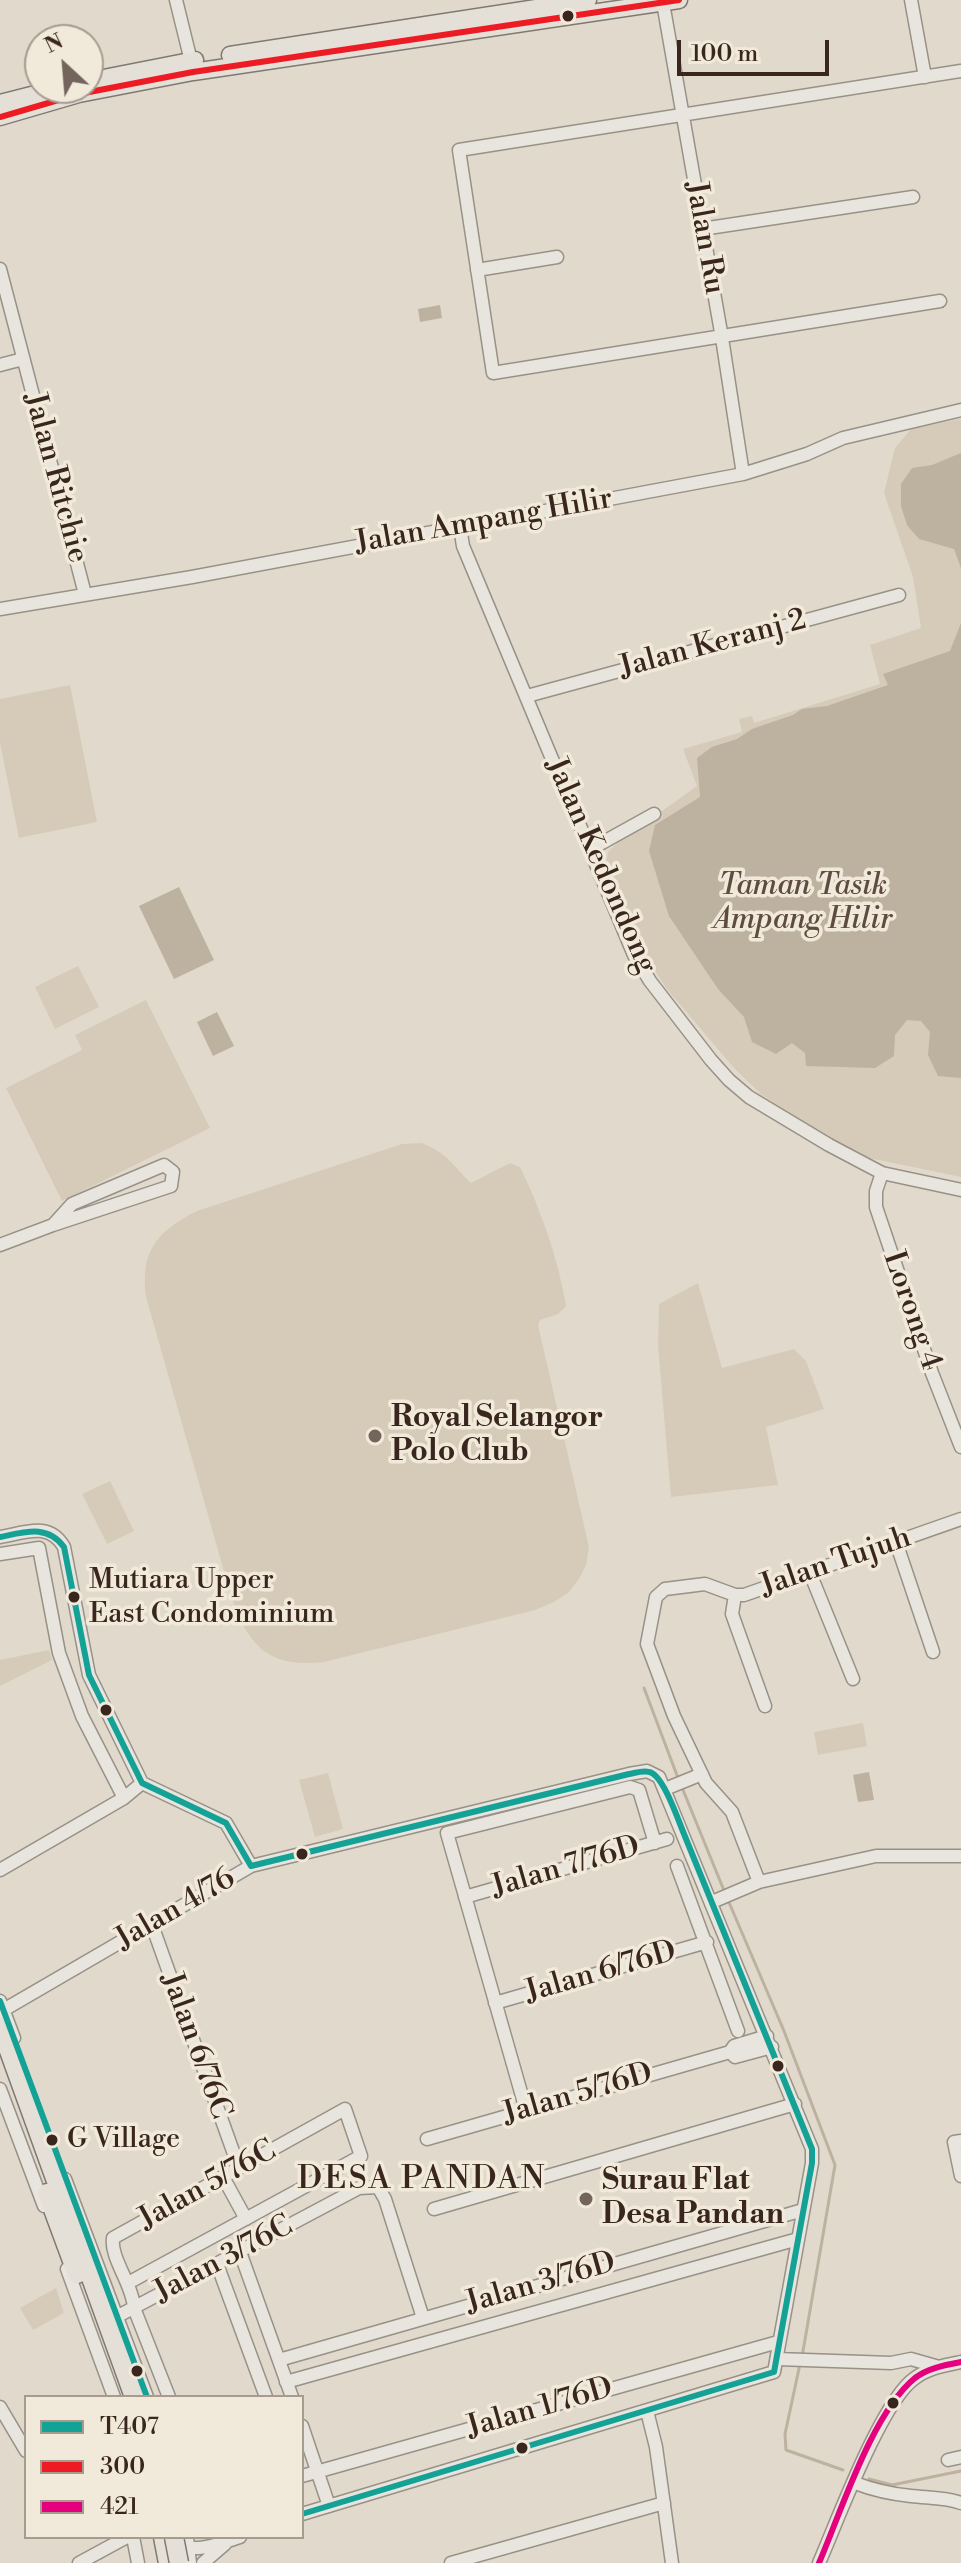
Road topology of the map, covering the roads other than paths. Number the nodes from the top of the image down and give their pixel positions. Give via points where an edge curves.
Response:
1 (176, 0) edge
2 (588, 0) edge
3 (911, 0) edge
4 (671, 1) edge
5 (191, 61) junction
6 (961, 71) edge
7 (925, 77) junction
8 (104, 78) edge
9 (24, 97) edge
10 (0, 103) edge
11 (683, 116) junction
12 (0, 117) edge
13 (913, 197) dead end
14 (702, 229) junction
15 (557, 257) dead end
16 (0, 269) edge
17 (477, 270) junction
18 (940, 301) dead end
19 (722, 338) junction
20 (23, 359) junction
21 (0, 365) edge
22 (961, 410) edge
23 (743, 474) junction
24 (460, 527) junction
25 (85, 594) junction
26 (899, 595) dead end
27 (0, 609) edge
28 (527, 696) junction
29 (654, 814) dead end
30 (591, 849) junction
31 (882, 1173) junction
32 (961, 1190) edge
33 (53, 1225) junction
34 (0, 1245) edge
35 (961, 1447) edge
36 (961, 1519) edge
37 (0, 1537) edge
38 (896, 1542) junction
39 (0, 1554) edge
40 (810, 1573) junction
41 (735, 1595) junction
42 (933, 1652) dead end
43 (853, 1679) dead end
44 (765, 1706) dead end
45 (696, 1776) junction
46 (142, 1783) junction
47 (671, 1787) junction
48 (124, 1798) junction
49 (961, 1856) edge
50 (251, 1866) junction
51 (677, 1866) dead end
52 (0, 1870) edge
53 (759, 1882) junction
54 (465, 1897) junction
55 (717, 1900) junction
56 (152, 1925) junction
57 (707, 1942) junction
58 (495, 2003) junction
59 (1, 2012) edge
60 (738, 2031) dead end
61 (0, 2035) edge
62 (769, 2041) junction
63 (0, 2061) edge
64 (0, 2089) edge
65 (795, 2104) junction
66 (526, 2110) junction
67 (427, 2139) dead end
68 (961, 2141) edge
69 (239, 2168) junction
70 (961, 2176) edge
71 (223, 2177) junction
72 (434, 2209) dead end
73 (803, 2210) junction
74 (246, 2219) junction
75 (798, 2239) junction
76 (240, 2252) junction
77 (217, 2264) junction
78 (128, 2283) junction
79 (134, 2308) junction
80 (118, 2316) junction
81 (423, 2318) junction
82 (778, 2342) junction
83 (777, 2359) junction
84 (279, 2360) junction
85 (961, 2362) edge
86 (891, 2363) junction
87 (939, 2367) junction
88 (286, 2382) junction
89 (909, 2383) junction
90 (113, 2395) edge
91 (121, 2395) edge
92 (131, 2395) edge
93 (131, 2395) edge
94 (146, 2395) edge
95 (168, 2395) edge
96 (265, 2395) edge
97 (291, 2395) edge
98 (0, 2407) edge
99 (647, 2411) junction
100 (304, 2432) edge
101 (24, 2448) edge
102 (318, 2471) junction
103 (304, 2475) edge
104 (855, 2483) junction
105 (664, 2503) junction
106 (961, 2503) edge
107 (329, 2506) junction
108 (304, 2513) edge
109 (123, 2539) edge
110 (133, 2539) edge
111 (232, 2539) edge
112 (234, 2539) edge
113 (176, 2547) edge
114 (79, 2563) edge
115 (138, 2563) edge
116 (190, 2563) edge
117 (203, 2563) edge
118 (451, 2563) edge
119 (672, 2563) edge
120 (819, 2563) edge

1 - 5 street
2 - 5 main road
3 - 7 street
4 - 11 street, Jalan Ru
4 - 12 main road via 193,72 79,94
5 - 8 main road
6 - 7 street
7 - 11 street
9 - 10 main road
11 - 14 street, Jalan Ru
11 - 17 street via 459,150
13 - 14 street
14 - 19 street, Jalan Ru
15 - 17 street
16 - 20 street, Jalan Ritchie
17 - 19 street via 493,373
18 - 19 street
19 - 23 street, Jalan Ru
20 - 21 street
20 - 25 street, Jalan Ritchie
22 - 23 street, Jalan Ampang Hilir via 843,438
23 - 24 street, Jalan Ampang Hilir
24 - 25 street, Jalan Ampang Hilir
24 - 28 street, Jalan Kedondong via 463,546
25 - 27 street, Jalan Ampang Hilir
26 - 28 street, Jalan Keranj 2
28 - 30 street, Jalan Kedondong
29 - 30 street
30 - 31 street, Jalan Kedondong via 634,955 729,1080 749,1097
31 - 32 street, Jalan Kedondong
31 - 35 street, Lorong 4 via 876,1207
33 - 33 street via 72,1204 164,1165 173,1172 171,1186
33 - 34 street
36 - 38 street, Jalan Tujuh
37 - 46 street via 47,1530 64,1547 89,1675
38 - 40 street, Jalan Tujuh
38 - 42 street
39 - 48 street via 39,1548 59,1653 78,1707
40 - 41 street, Jalan Tujuh
40 - 43 street
41 - 44 street via 732,1614
41 - 45 street, Jalan Tujuh via 705,1584 665,1589 656,1597 646,1635
45 - 47 street
45 - 53 street via 732,1812
46 - 48 street
46 - 50 street via 226,1823
47 - 50 street, Jalan 4/76 via 654,1773 629,1774
47 - 55 street
48 - 52 street
49 - 53 street via 884,1855
50 - 56 street, Jalan 4/76
51 - 57 street
53 - 55 street
54 - 54 street, Jalan 7/76D via 661,1841 639,1790 630,1787 447,1833
54 - 58 street
55 - 62 street
56 - 59 street, Jalan 4/76
56 - 69 street, Jalan 6/76C
57 - 58 street, Jalan 6/76D
57 - 60 street
58 - 66 street
59 - 80 street
59 - 92 highway
61 - 93 street
62 - 65 street
62 - 66 street, Jalan 5/76D via 735,2057 730,2052
63 - 91 highway
64 - 90 street
65 - 72 street
65 - 73 street via 812,2149
66 - 67 street, Jalan 5/76D
68 - 70 street via 954,2142
69 - 71 street, Jalan 5/76C
69 - 74 street, Jalan 5/76C via 345,2109 361,2156
71 - 74 street
71 - 78 street, Jalan 5/76C via 113,2238
73 - 75 street
73 - 81 street, Jalan 3/76D
74 - 78 street
75 - 82 street
75 - 88 street
76 - 77 street, Jalan 3/76C
76 - 81 street, Jalan 3/76C via 359,2188 378,2187
76 - 84 street
77 - 79 street, Jalan 3/76C
77 - 96 street
78 - 79 street
79 - 80 street, Jalan 3/76C
79 - 95 street
80 - 94 street
81 - 84 street, Jalan 3/76D
82 - 83 street
82 - 102 street, Jalan 1/76D
83 - 86 street
83 - 99 street via 771,2374
84 - 88 street
85 - 87 street
86 - 87 street via 911,2359
86 - 89 street
87 - 89 street
88 - 97 street
89 - 104 street via 886,2417
98 - 101 street
99 - 105 street
99 - 107 street
100 - 102 street
102 - 103 street, Jalan 1/76D
102 - 107 street
104 - 106 street via 878,2492
104 - 120 street
105 - 118 street
105 - 119 street
107 - 108 street
109 - 114 street
110 - 115 street
111 - 113 street via 197,2550
112 - 117 street
113 - 116 street

